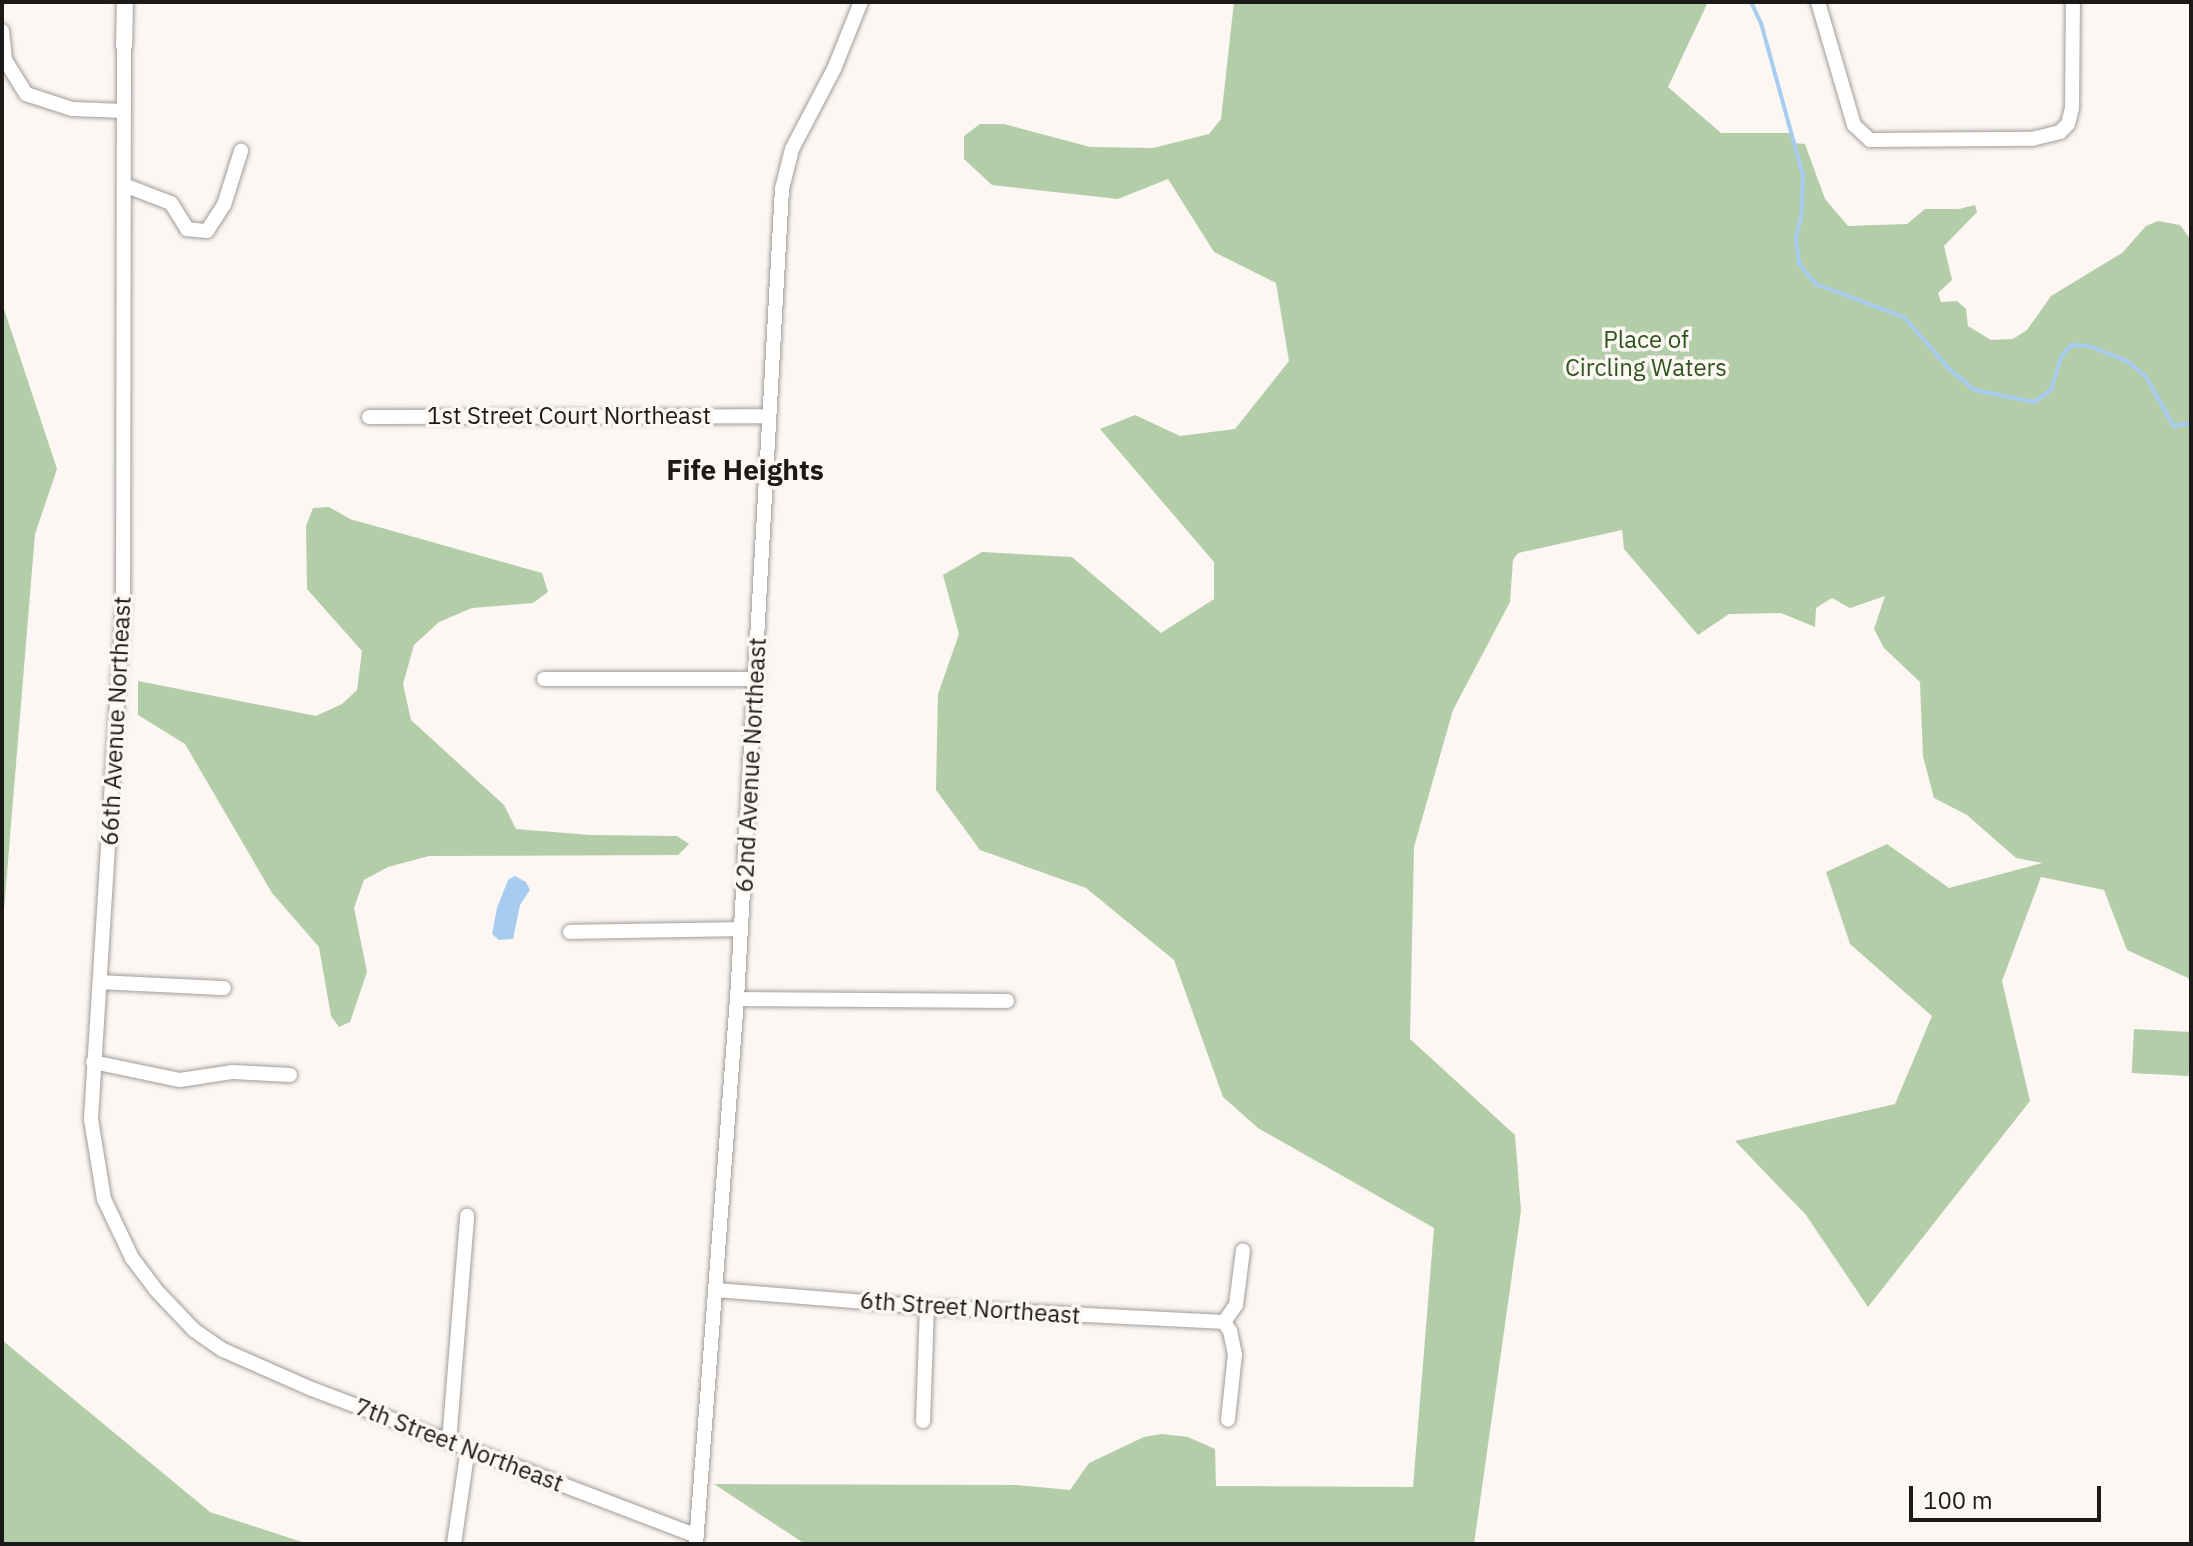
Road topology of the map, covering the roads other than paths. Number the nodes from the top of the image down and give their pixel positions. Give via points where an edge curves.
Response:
1 (125, 2) edge
2 (861, 2) edge
3 (1818, 2) edge
4 (2073, 2) edge
5 (2, 31) edge
6 (124, 46) joint
7 (124, 111) junction
8 (241, 151) dead end
9 (124, 185) junction
10 (769, 416) junction
11 (369, 417) dead end
12 (544, 679) dead end
13 (757, 679) junction
14 (740, 929) junction
15 (570, 932) dead end
16 (100, 982) junction
17 (224, 988) dead end
18 (737, 999) junction
19 (1007, 1001) dead end
20 (93, 1062) junction
21 (290, 1075) dead end
22 (467, 1216) dead end
23 (1243, 1250) dead end
24 (716, 1290) junction
25 (927, 1307) junction
26 (1224, 1322) junction
27 (223, 1350) joint
28 (1228, 1420) dead end
29 (923, 1421) dead end
30 (449, 1442) junction
31 (468, 1448) junction
32 (696, 1540) edge
33 (454, 1544) edge

1 - 6 street
2 - 10 street, 62nd Avenue Northeast via 834,69 792,149 782,189
3 - 4 street via 1854,125 1864,137 2032,139 2065,128 2073,101
5 - 7 street via 5,60 26,94 72,109
6 - 7 street, 66th Avenue Northeast
7 - 9 street, 66th Avenue Northeast
8 - 9 street via 224,205 207,231 187,229 171,203
9 - 16 street, 66th Avenue Northeast via 123,607
10 - 11 street, 1st Street Court Northeast
10 - 13 street, 62nd Avenue Northeast
12 - 13 street
13 - 14 street, 62nd Avenue Northeast
14 - 15 street
14 - 18 street, 62nd Avenue Northeast
16 - 17 street
16 - 20 street, 66th Avenue Northeast
18 - 19 street
18 - 24 street, 62nd Avenue Northeast
20 - 21 street via 180,1080 233,1072
20 - 27 street, 66th Avenue Northeast via 92,1142 98,1181 118,1232 170,1308
22 - 30 street
23 - 26 street via 1236,1305
24 - 25 street, 6th Street Northeast
24 - 32 street, 62nd Avenue Northeast
25 - 26 street, 6th Street Northeast
25 - 29 street
26 - 28 street via 1235,1354
27 - 30 street, 7th Street Northeast
30 - 31 street, 7th Street Northeast
31 - 32 street, 7th Street Northeast
31 - 33 street

